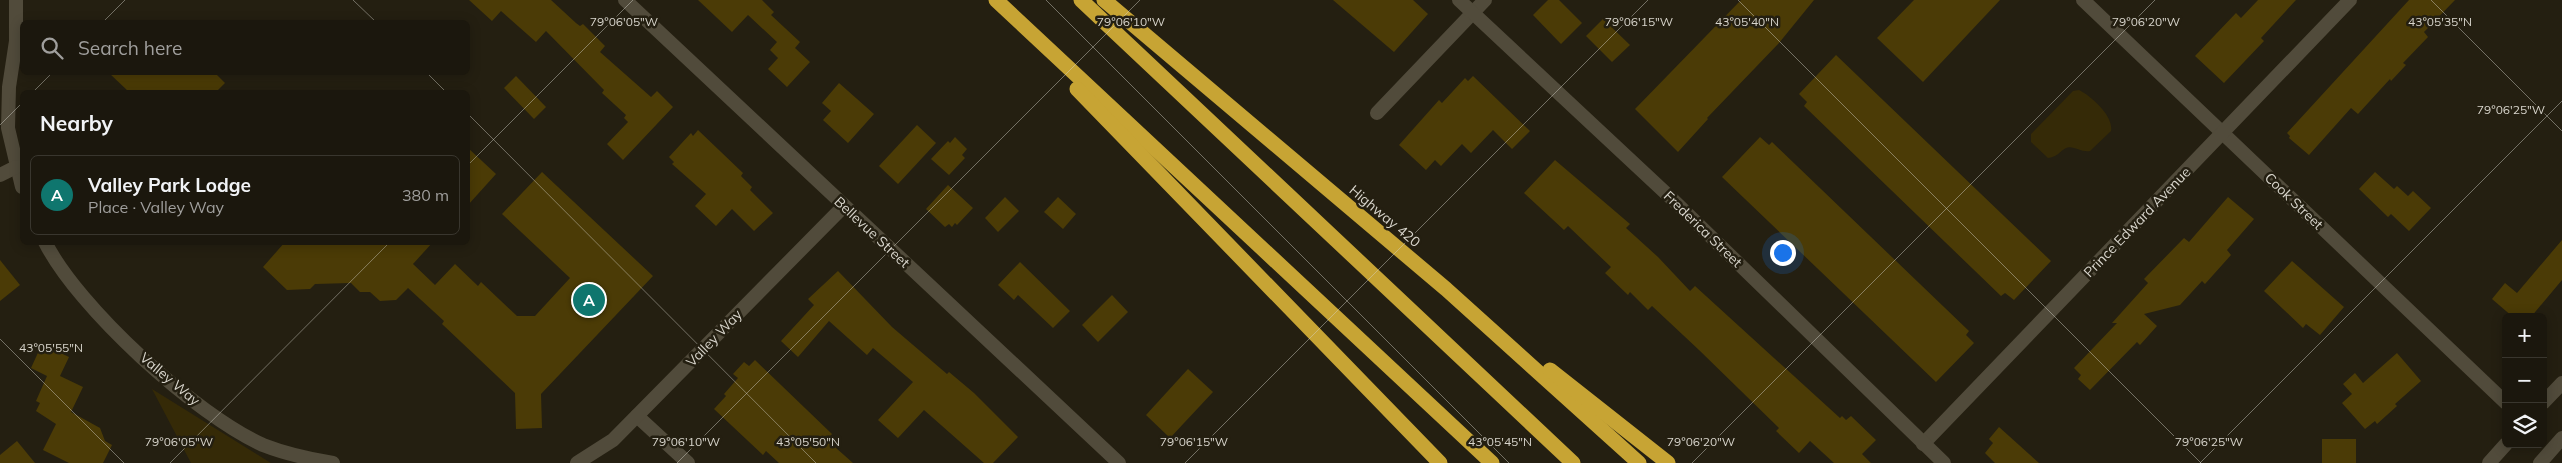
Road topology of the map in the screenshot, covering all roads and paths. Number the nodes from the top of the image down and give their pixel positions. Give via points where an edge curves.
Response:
1 (16, 0) edge
2 (625, 0) edge
3 (991, 0) edge
4 (996, 0) edge
5 (1081, 0) edge
6 (1104, 0) edge
7 (1459, 0) edge
8 (1485, 0) edge
9 (2083, 0) edge
10 (2350, 0) edge
11 (1472, 13) junction
12 (1377, 113) dead end
13 (2223, 134) junction
14 (16, 167) junction
15 (0, 175) edge
16 (20, 180) edge
17 (844, 206) junction
18 (47, 245) edge
19 (1446, 289) junction
20 (2562, 384) edge
21 (2502, 399) edge
22 (2547, 399) edge
23 (637, 416) junction
24 (2562, 438) edge
25 (1923, 444) junction
26 (2548, 444) edge
27 (2502, 448) edge
28 (333, 463) edge
29 (577, 463) edge
30 (688, 463) edge
31 (1119, 463) edge
32 (1440, 463) edge
33 (1492, 463) edge
34 (1573, 463) edge
35 (1639, 463) edge
36 (1668, 463) edge
37 (1944, 463) edge
38 (2489, 463) edge
39 (2540, 463) edge

1 - 14 street via 16,41 8,87 8,128
2 - 17 street, Bellevue Street
3 - 32 highway
4 - 33 highway
5 - 34 highway
6 - 19 highway, Highway 420
7 - 11 street, Frederica Street
8 - 11 street
9 - 13 street, Cook Street
10 - 13 street, Prince Edward Avenue
11 - 12 street
11 - 25 street, Frederica Street via 1671,198
13 - 21 street, Cook Street
13 - 25 street, Prince Edward Avenue
14 - 15 street
14 - 16 street
17 - 23 street, Valley Way
17 - 31 street, Bellevue Street
18 - 28 street, Valley Way via 74,286 170,383 226,424 263,444 299,457
19 - 35 highway, Highway 420
19 - 36 highway
20 - 22 street
23 - 29 street, Valley Way via 613,440
23 - 30 street
24 - 26 street
25 - 37 street, Frederica Street
26 - 39 street
27 - 38 street

